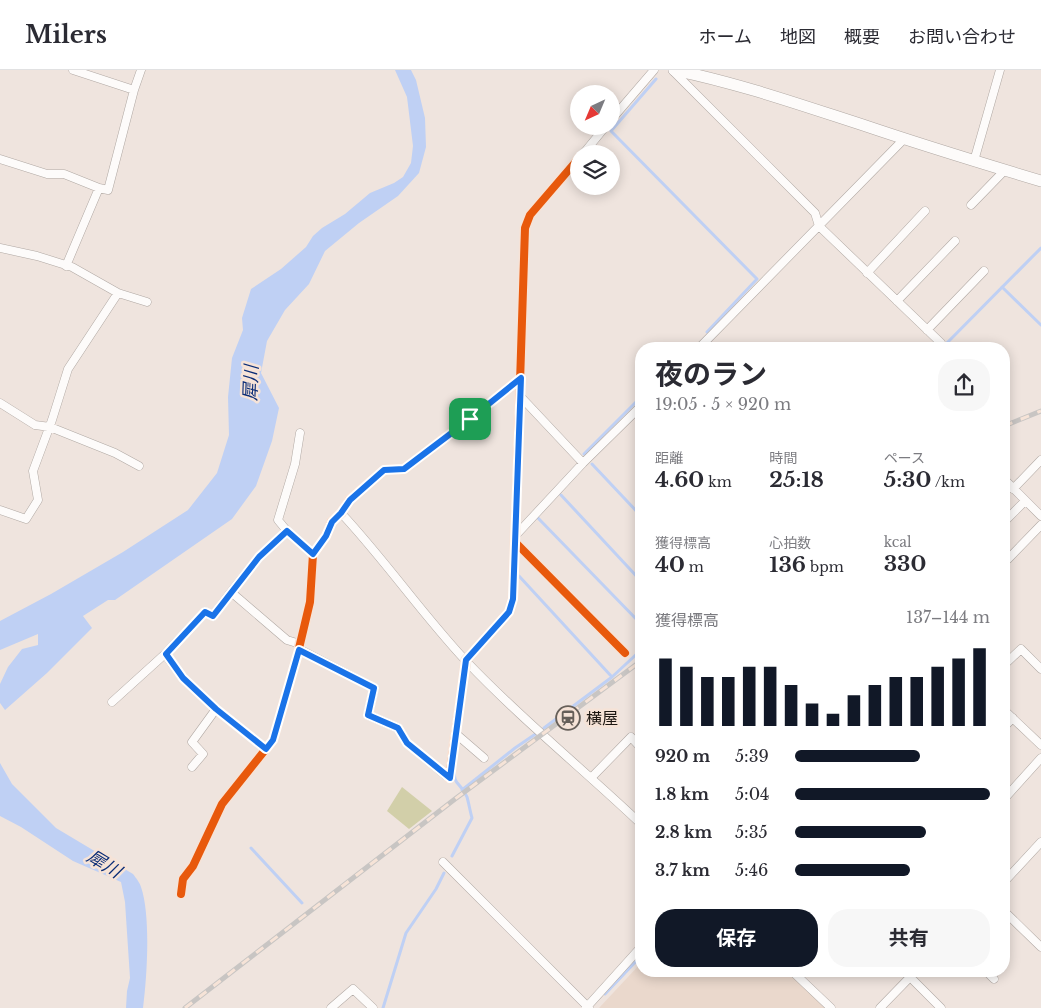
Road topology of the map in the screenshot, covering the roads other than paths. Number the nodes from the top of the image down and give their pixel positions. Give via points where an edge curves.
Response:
1 (74, 70) edge
2 (140, 70) edge
3 (654, 70) edge
4 (673, 70) edge
5 (1000, 70) edge
6 (134, 90) junction
7 (620, 110) edge
8 (598, 135) edge
9 (904, 139) junction
10 (590, 145) edge
11 (0, 159) edge
12 (974, 161) junction
13 (570, 168) edge
14 (1005, 170) junction
15 (1041, 180) edge
16 (99, 188) junction
17 (971, 205) dead end
18 (925, 211) dead end
19 (819, 226) junction
20 (955, 242) dead end
21 (0, 248) edge
22 (66, 266) junction
23 (984, 271) dead end
24 (867, 272) junction
25 (118, 293) junction
26 (897, 301) junction
27 (147, 302) dead end
28 (927, 330) junction
29 (705, 342) edge
30 (939, 342) edge
31 (521, 378) junction
32 (520, 396) junction
33 (0, 403) edge
34 (635, 412) edge
35 (50, 427) junction
36 (300, 433) dead end
37 (1041, 460) edge
38 (583, 463) junction
39 (139, 466) dead end
40 (1010, 486) edge
41 (1013, 489) junction
42 (1026, 501) junction
43 (0, 510) edge
44 (341, 513) junction
45 (1010, 516) edge
46 (1041, 516) edge
47 (1041, 525) edge
48 (287, 531) junction
49 (516, 539) junction
50 (313, 554) junction
51 (1010, 557) edge
52 (230, 592) junction
53 (300, 647) junction
54 (625, 653) dead end
55 (166, 654) junction
56 (1010, 659) edge
57 (466, 660) junction
58 (1041, 669) edge
59 (112, 702) dead end
60 (216, 709) junction
61 (1010, 715) edge
62 (1013, 718) junction
63 (1010, 721) edge
64 (455, 733) junction
65 (635, 741) edge
66 (1041, 745) edge
67 (266, 749) junction
68 (484, 758) dead end
69 (1041, 758) edge
70 (192, 767) dead end
71 (591, 778) junction
72 (1010, 792) edge
73 (635, 818) edge
74 (1041, 842) edge
75 (443, 862) dead end
76 (1010, 876) edge
77 (181, 894) dead end
78 (1010, 916) edge
79 (1041, 947) edge
80 (635, 954) edge
81 (798, 977) edge
82 (910, 977) edge
83 (915, 977) edge
84 (587, 1007) edge
85 (331, 1008) edge
86 (374, 1008) edge
87 (831, 1008) edge
88 (880, 1008) edge
89 (941, 1008) edge

1 - 6 street
2 - 6 street
3 - 7 street
4 - 9 street via 804,106
4 - 19 street via 815,213
5 - 12 street
6 - 16 street via 108,190
8 - 10 street
9 - 12 street
9 - 19 street
11 - 16 street via 47,174 64,174
12 - 14 street
13 - 31 street via 530,215 525,228
14 - 15 street
14 - 17 street
16 - 22 street
18 - 24 street
19 - 24 street
19 - 29 street
20 - 26 street
21 - 22 street
22 - 25 street
23 - 28 street
24 - 26 street
25 - 27 street
25 - 35 street via 68,369
26 - 28 street
28 - 30 street
31 - 32 street
31 - 44 street via 404,469 384,470 350,500
32 - 38 street
32 - 49 street
33 - 35 street via 35,425
34 - 38 street
35 - 39 street
35 - 43 street via 32,471 38,500 26,520
36 - 48 street via 295,464 278,520
37 - 41 street
38 - 49 street
40 - 41 street
41 - 42 street
42 - 45 street
42 - 46 street
44 - 50 street
44 - 57 street
47 - 51 street
48 - 50 street
48 - 52 street via 259,557
49 - 54 street
49 - 57 street via 513,599 509,612
50 - 53 street via 310,602
52 - 53 street via 287,640
52 - 55 street via 213,616 205,612
53 - 64 street via 374,688 368,715 398,728 407,743 450,778
53 - 67 street via 273,740
55 - 59 street
55 - 60 street via 183,678
56 - 58 street via 1021,649
57 - 64 street
57 - 71 street
60 - 67 street
60 - 70 street via 192,742 203,754
61 - 62 street
62 - 63 street
62 - 66 street
64 - 68 street
65 - 71 street via 631,737
67 - 77 street via 222,804 193,866 183,879
69 - 72 street
71 - 73 street
74 - 76 street
75 - 84 street
78 - 79 street
80 - 84 street
81 - 87 street
82 - 88 street
83 - 89 street
85 - 86 street via 353,988

